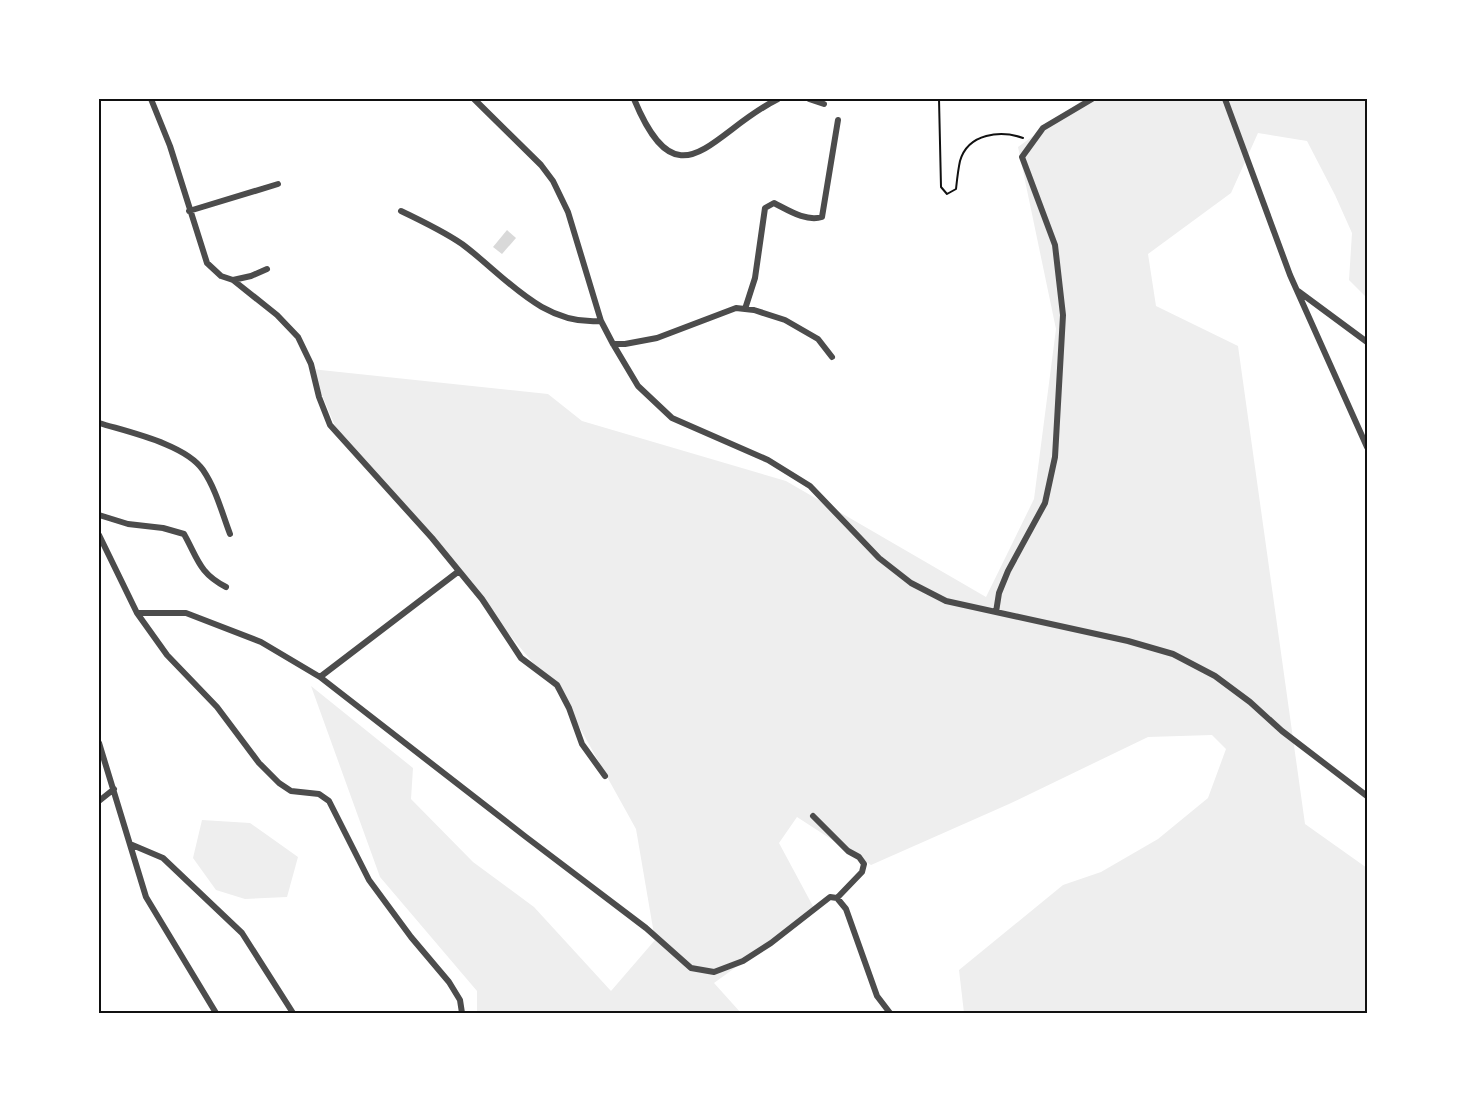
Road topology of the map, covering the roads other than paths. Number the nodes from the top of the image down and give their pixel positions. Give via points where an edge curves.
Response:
1 (151, 99) edge
2 (474, 99) edge
3 (634, 99) edge
4 (778, 99) edge
5 (809, 99) edge
6 (1092, 99) edge
7 (1225, 99) edge
8 (824, 104) dead end
9 (838, 120) dead end
10 (278, 184) dead end
11 (189, 211) junction
12 (401, 211) dead end
13 (267, 269) dead end
14 (233, 280) junction
15 (1296, 290) junction
16 (745, 309) junction
17 (601, 321) junction
18 (1367, 342) edge
19 (613, 344) junction
20 (832, 357) dead end
21 (99, 423) edge
22 (1367, 447) edge
23 (99, 515) edge
24 (230, 534) dead end
25 (99, 535) edge
26 (459, 571) junction
27 (226, 587) dead end
28 (996, 612) junction
29 (137, 613) junction
30 (320, 677) junction
31 (99, 743) edge
32 (605, 776) dead end
33 (114, 789) junction
34 (1367, 796) edge
35 (99, 801) edge
36 (813, 816) dead end
37 (130, 844) junction
38 (837, 898) junction
39 (216, 1013) edge
40 (293, 1013) edge
41 (462, 1013) edge
42 (890, 1013) edge

1 - 11 street
2 - 17 street via 553,181 574,229
3 - 4 street via 663,148 686,157 701,152 759,108
5 - 8 street
6 - 28 street via 1042,128 1022,158 1055,245 1063,315 1055,456 1045,503 1008,571
7 - 15 street
9 - 16 street via 822,217 795,214 774,203 765,208 755,278
10 - 11 street
11 - 14 street via 207,263 221,276
12 - 17 street via 447,234 533,302 571,318
13 - 14 street
14 - 26 street via 278,315 298,337 330,425
15 - 18 street
15 - 22 street
16 - 19 street via 736,308 657,338
16 - 20 street via 785,320 808,332 819,339
17 - 19 street
19 - 28 street via 638,386 672,418 768,460 810,486 879,558 911,583 946,601
21 - 24 street via 170,445 202,468
23 - 27 street via 184,534 210,578
25 - 29 street
26 - 30 street
26 - 32 street via 521,658 557,685 582,744
28 - 34 street via 1173,654 1215,676
29 - 30 street via 186,613 261,642
29 - 41 street via 168,655 279,783 291,791 320,794 328,801 369,880 449,982 460,1000
30 - 38 street via 646,928 691,968 714,972 743,961 830,897
31 - 33 street
33 - 35 street
33 - 37 street
36 - 38 street via 864,864 862,872
37 - 39 street via 146,897
37 - 40 street via 164,858 242,933
38 - 42 street via 846,909 876,996

